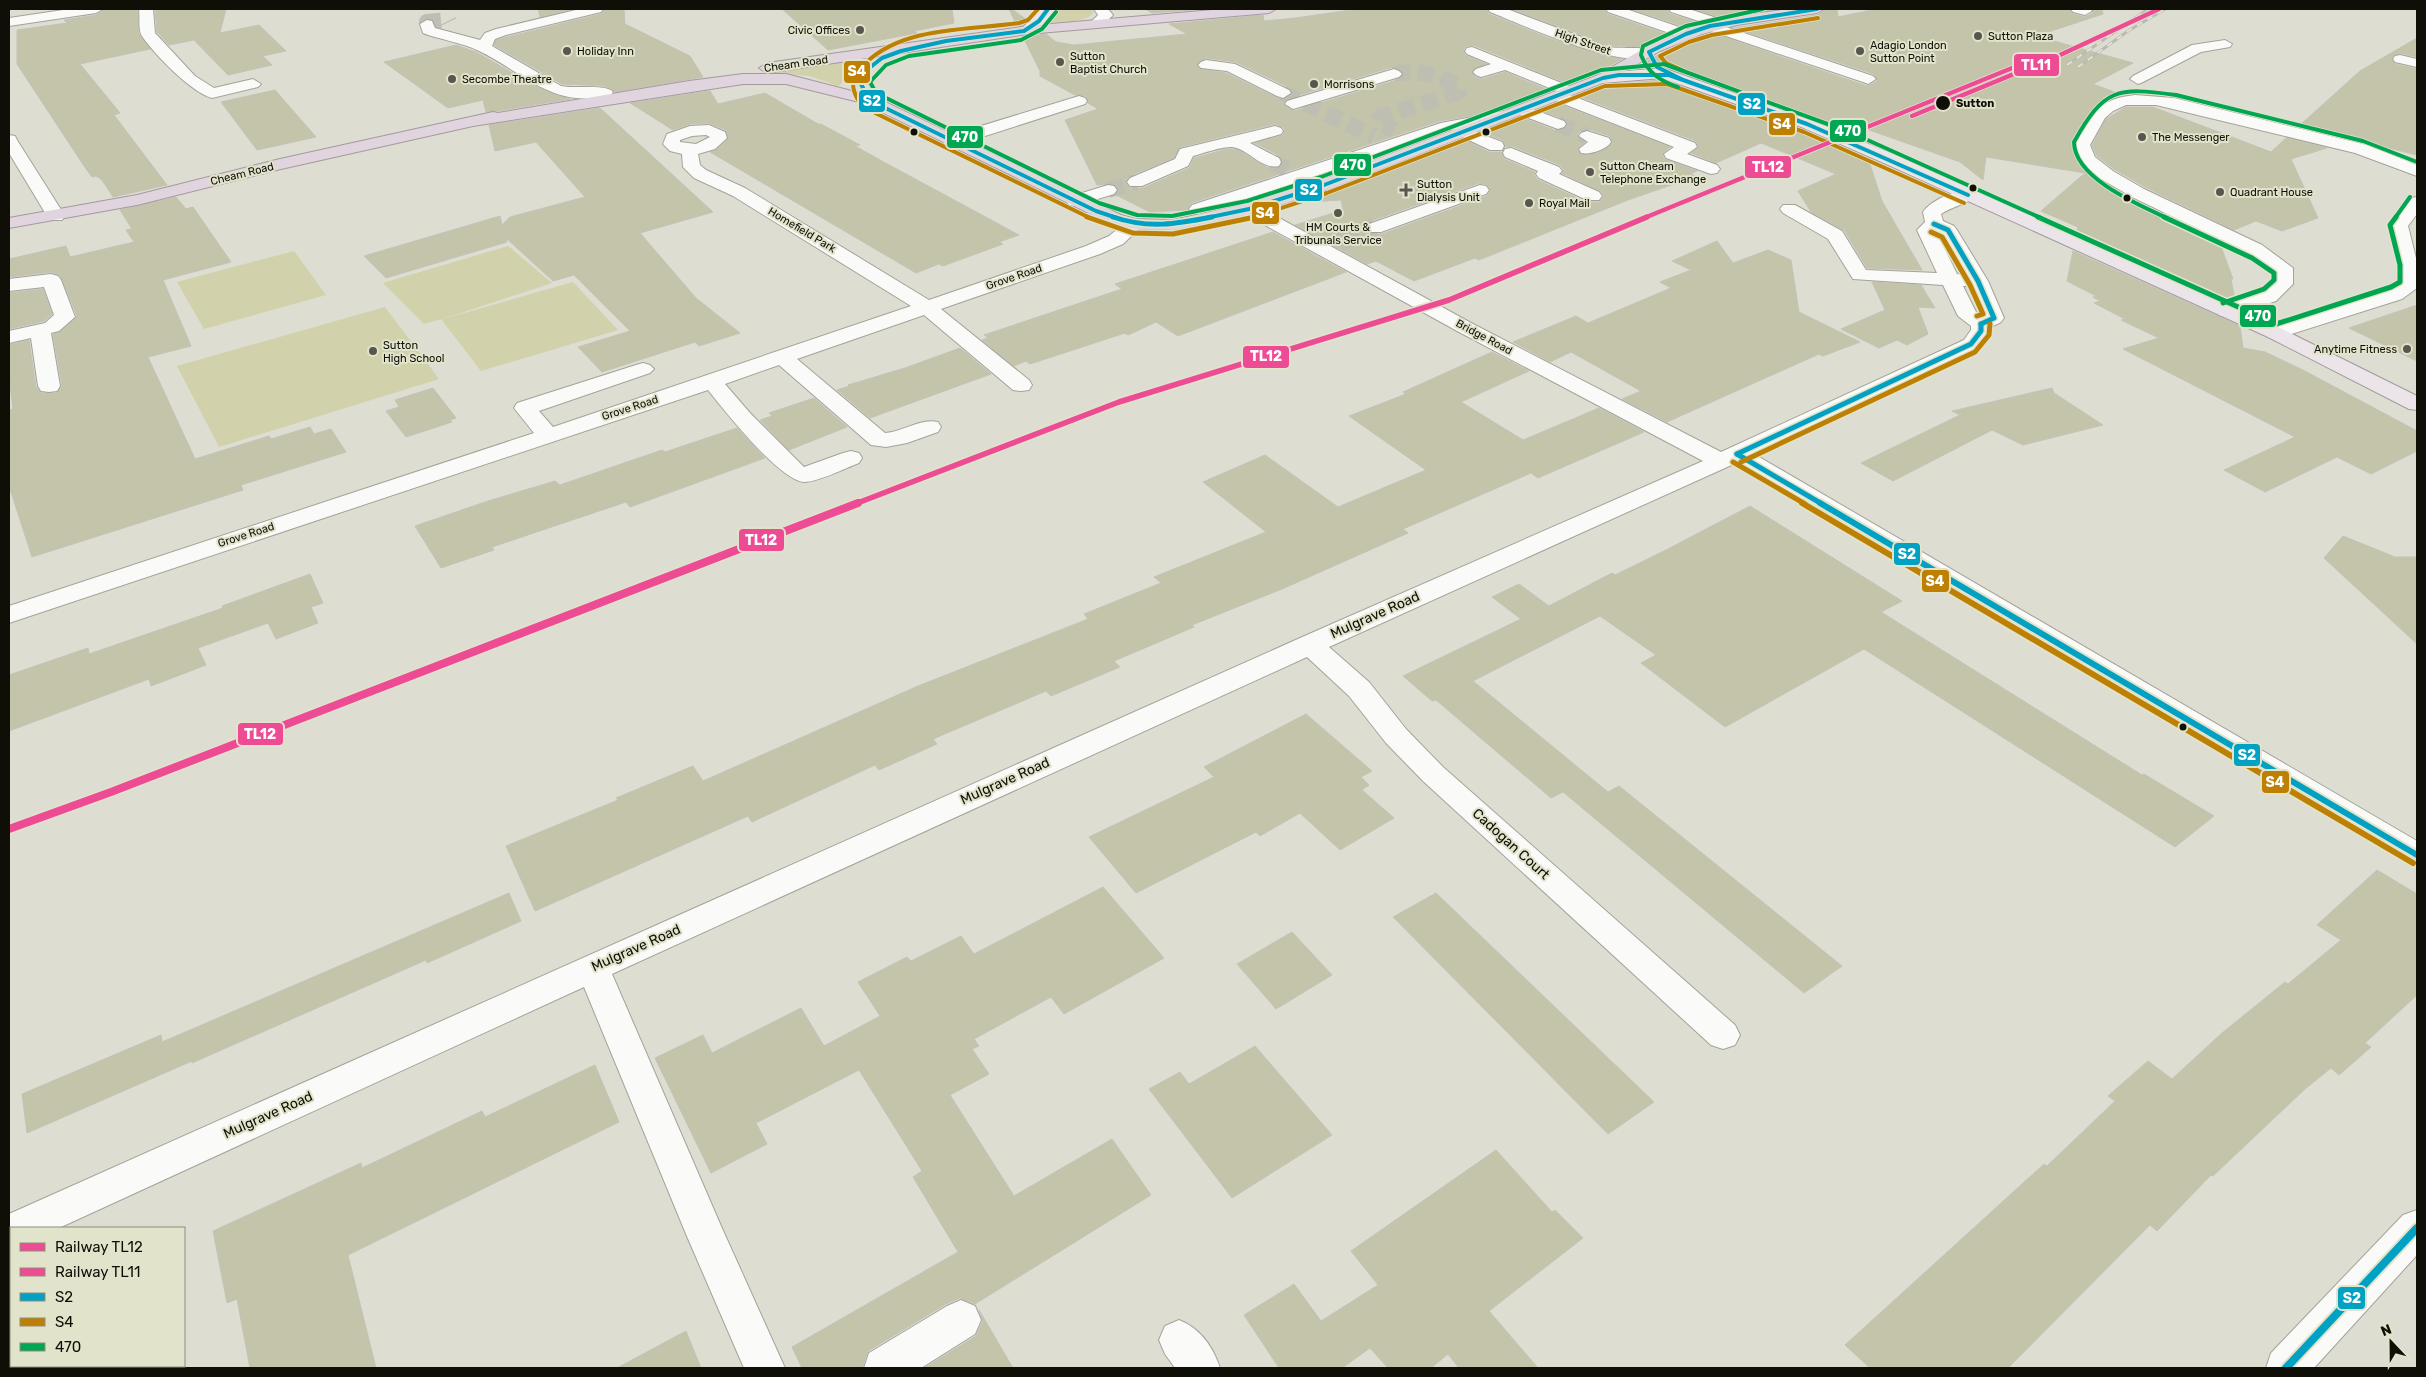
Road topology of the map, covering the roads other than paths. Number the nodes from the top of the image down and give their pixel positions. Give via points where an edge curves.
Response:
1 (96, 9) edge
2 (146, 9) edge
3 (596, 9) edge
4 (1048, 9) edge
5 (1269, 9) edge
6 (1495, 9) edge
7 (1614, 9) edge
8 (1676, 9) edge
9 (1817, 9) edge
10 (1100, 16) edge
11 (9, 22) edge
12 (449, 22) tunnel mouth
13 (427, 24) tunnel mouth
14 (1715, 25) junction
15 (1028, 30) junction
16 (501, 32) junction
17 (1686, 34) junction
18 (2225, 44) dead end
19 (912, 47) junction
20 (485, 48) junction
21 (1472, 51) dead end
22 (1649, 52) junction
23 (2400, 59) dead end
24 (2417, 63) edge
25 (1506, 65) junction
26 (1206, 66) dead end
27 (1481, 72) dead end
28 (1663, 73) junction
29 (1394, 74) tunnel mouth
30 (1603, 78) junction
31 (1868, 79) dead end
32 (2138, 79) dead end
33 (253, 84) dead end
34 (605, 92) junction
35 (1563, 93) junction
36 (869, 100) junction
37 (1079, 101) dead end
38 (1522, 110) junction
39 (1504, 116) junction
40 (475, 122) junction
41 (1558, 124) tunnel mouth
42 (1275, 131) tunnel mouth
43 (1464, 132) junction
44 (1374, 136) tunnel mouth
45 (9, 140) edge
46 (951, 141) junction
47 (1236, 142) junction
48 (1394, 144) junction
49 (692, 149) dead end
50 (2385, 157) junction
51 (2334, 159) dead end
52 (1287, 168) junction
53 (1711, 169) dead end
54 (2417, 172) edge
55 (1136, 182) tunnel mouth
56 (1108, 190) tunnel mouth
57 (1480, 190) dead end
58 (1255, 191) junction
59 (1968, 195) junction
60 (1593, 196) dead end
61 (1075, 201) junction
62 (2417, 202) edge
63 (1198, 209) dead end
64 (1250, 209) junction
65 (1790, 209) dead end
66 (56, 216) junction
67 (9, 223) edge
68 (1135, 224) junction
69 (1934, 224) junction
70 (1375, 228) tunnel mouth
71 (1339, 241) tunnel mouth
72 (1320, 248) junction
73 (1950, 280) junction
74 (1978, 281) junction
75 (9, 285) edge
76 (928, 307) junction
77 (2226, 311) junction
78 (1981, 324) junction
79 (40, 329) junction
80 (2274, 333) junction
81 (9, 337) edge
82 (782, 357) junction
83 (643, 369) dead end
84 (712, 381) junction
85 (1021, 385) dead end
86 (49, 386) dead end
87 (2417, 404) edge
88 (930, 427) dead end
89 (548, 435) junction
90 (851, 458) dead end
91 (1729, 458) junction
92 (9, 614) edge
93 (1309, 644) junction
94 (2417, 855) edge
95 (593, 968) junction
96 (1723, 1035) dead end
97 (73, 1216) edge
98 (23, 1227) edge
99 (2417, 1228) edge
100 (961, 1320) dead end
101 (765, 1368) edge
102 (884, 1368) edge
103 (2286, 1368) edge

1 - 11 street
2 - 33 street via 148,34 190,78 212,93
3 - 16 street
4 - 15 main road
5 - 10 highway, Cheam Road
6 - 22 street, High Street via 1605,51 1623,54
7 - 17 street
8 - 14 street
9 - 14 highway
10 - 15 highway, Cheam Road
12 - 16 street via 474,33
13 - 20 street via 428,30 465,38
14 - 17 highway
14 - 31 street
15 - 19 highway, Cheam Road
16 - 20 street via 490,36 484,43
17 - 22 highway
18 - 32 street via 2197,48
19 - 34 highway, Cheam Road
19 - 36 highway via 877,62 862,75 860,82
20 - 34 street via 556,90
21 - 25 street
22 - 28 main road via 1651,61
22 - 30 highway
23 - 24 street
25 - 27 street
25 - 35 street
26 - 29 street via 1230,67 1288,98
28 - 30 main road, High Street
28 - 59 main road, High Street via 1807,124
30 - 35 highway
34 - 40 highway, Cheam Road
35 - 38 highway
35 - 53 street via 1689,147 1672,154
36 - 40 highway, Cheam Road via 786,80 743,79
36 - 46 highway, Cheam Road
37 - 46 street
38 - 39 highway
38 - 41 street
39 - 43 highway
39 - 48 street via 1447,126
40 - 66 highway, Cheam Road
42 - 47 street
43 - 48 highway
43 - 60 street via 1553,171 1545,174
44 - 48 street
45 - 66 street
46 - 61 highway, Cheam Road
47 - 52 street
47 - 55 street via 1212,144 1186,153 1182,162
48 - 52 street
48 - 64 highway
49 - 76 street, Homefield Park via 689,156 692,167 700,174 739,192
50 - 51 street
50 - 54 street
50 - 77 street via 2361,149 2263,133 2174,103 2134,100 2116,104 2100,114 2082,145 2088,159 2107,175 2255,249 2283,268 2283,284 2269,296
52 - 58 street
56 - 61 street
57 - 70 street
58 - 63 street
58 - 64 street
59 - 69 street via 1936,208 1932,212
59 - 77 main road, High Street
61 - 68 highway, Cheam Road
62 - 80 street via 2399,226 2411,269 2408,287 2403,292
64 - 68 highway via 1174,225
64 - 72 street, Bridge Road
65 - 73 street via 1835,235 1860,275
66 - 67 highway, Cheam Road
68 - 76 street, Grove Road via 1116,240 1093,250
69 - 73 street via 1926,230
69 - 74 street, Mulgrave Road via 1948,230
71 - 72 street
72 - 91 street, Bridge Road via 1466,328
73 - 74 street
73 - 78 street via 1968,316
74 - 78 street, Mulgrave Road via 1994,318
75 - 79 street via 41,280 54,282 65,317
76 - 82 street, Grove Road
76 - 85 street, Homefield Park
77 - 80 main road, High Street
78 - 91 street, Mulgrave Road via 1981,331 1971,344
79 - 81 street
79 - 86 street
80 - 87 main road, High Street
82 - 84 street, Grove Road
82 - 88 street via 879,440 898,439
83 - 89 street via 525,408
84 - 89 street, Grove Road
84 - 90 street via 742,418 796,472 806,475
89 - 92 street, Grove Road
91 - 93 street, Mulgrave Road
91 - 94 street, Bridge Road
93 - 95 street, Mulgrave Road
93 - 96 street, Cadogan Court via 1359,690 1396,736 1433,774
95 - 97 street, Mulgrave Road
95 - 101 street
97 - 98 street, Mulgrave Road
99 - 103 street
100 - 102 street

